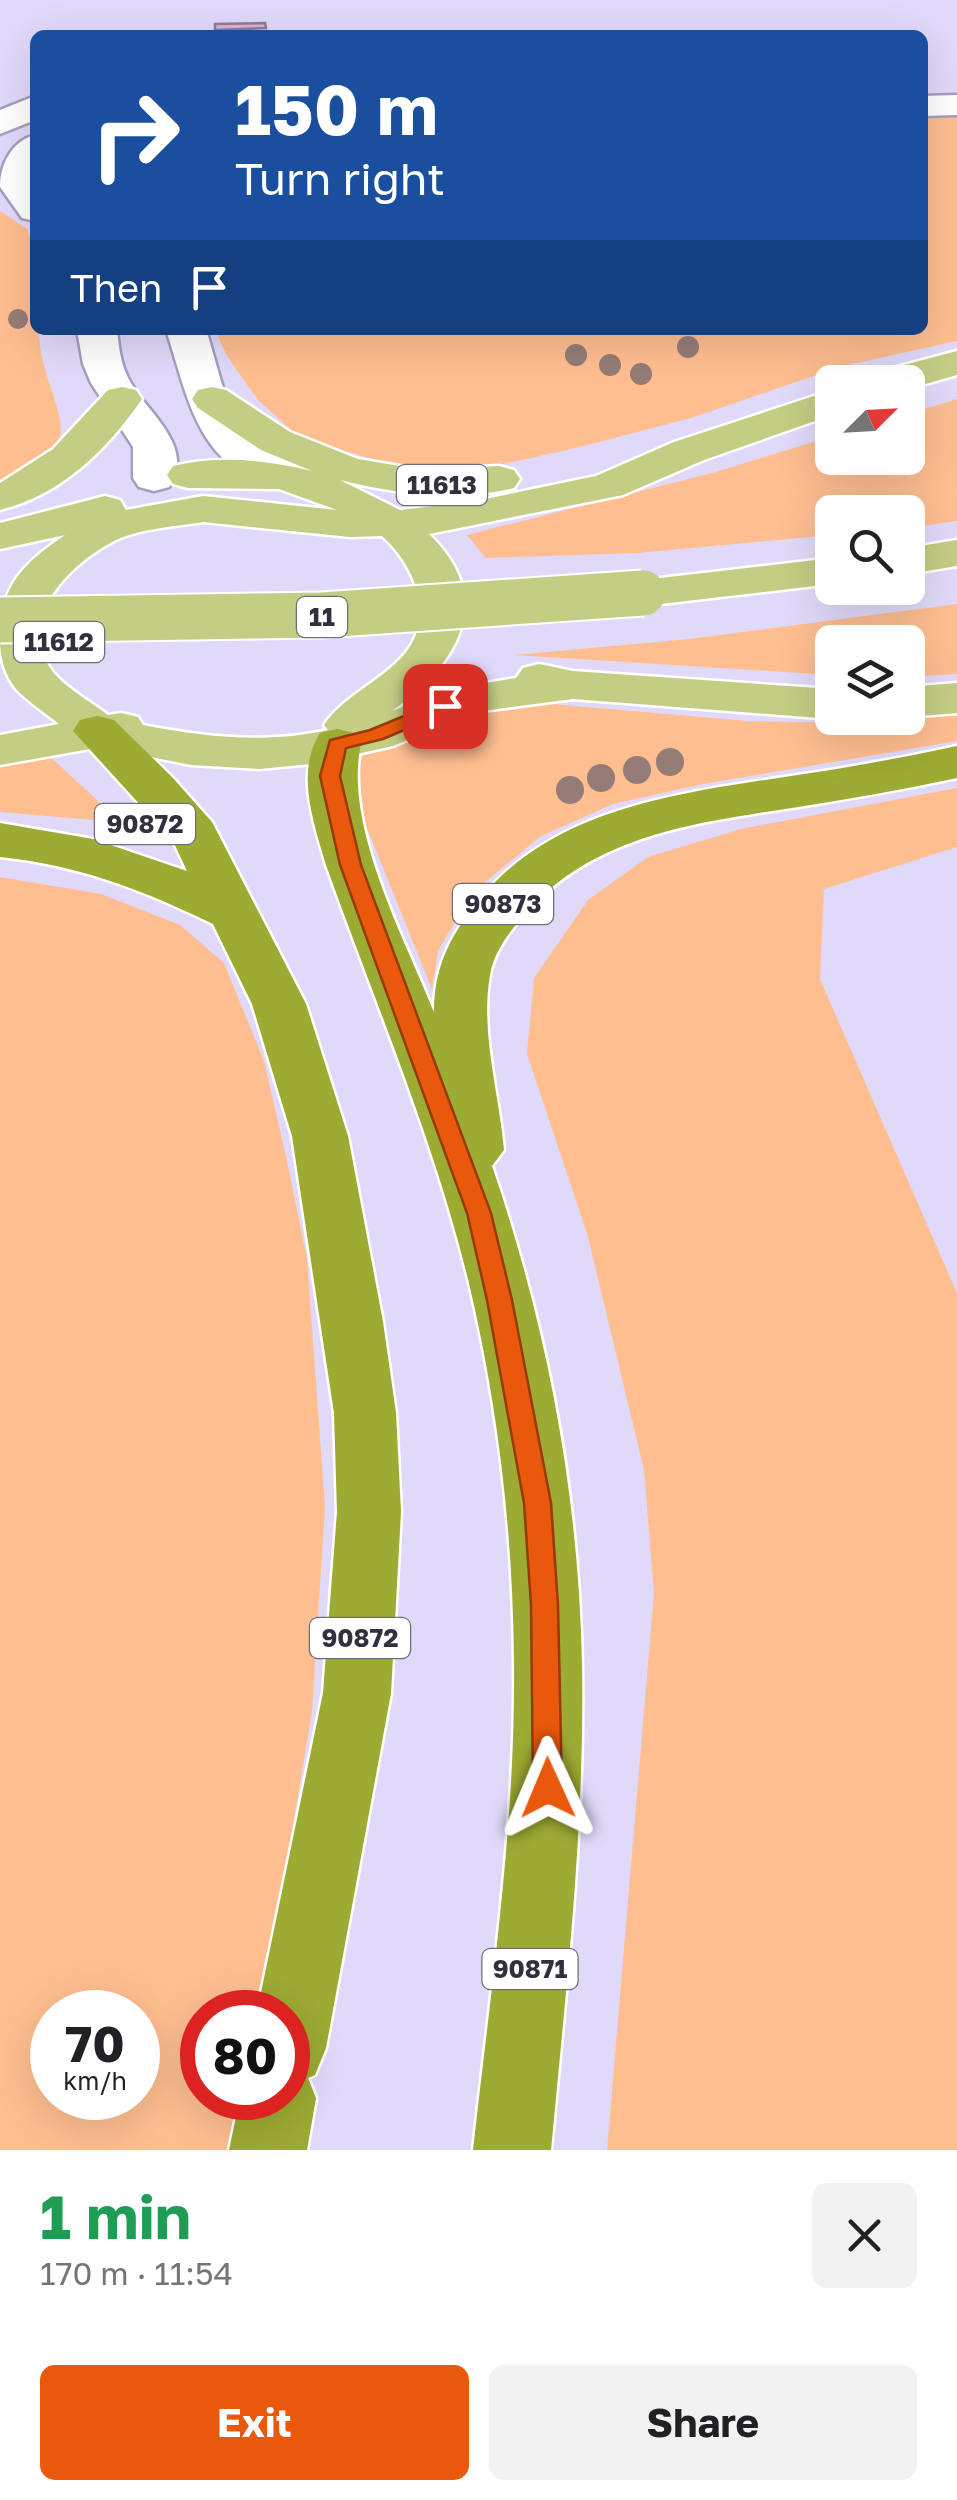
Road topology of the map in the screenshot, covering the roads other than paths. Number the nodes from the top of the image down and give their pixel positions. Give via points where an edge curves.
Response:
1 (957, 105) edge
2 (928, 106) edge
3 (30, 109) edge
4 (0, 124) edge
5 (30, 147) edge
6 (30, 151) edge
7 (0, 157) edge
8 (0, 201) edge
9 (30, 204) edge
10 (30, 209) edge
11 (98, 335) edge
12 (187, 335) edge
13 (957, 364) edge
14 (925, 372) edge
15 (212, 398) junction
16 (122, 399) junction
17 (815, 408) edge
18 (690, 451) junction
19 (282, 487) junction
20 (158, 490) junction
21 (0, 497) edge
22 (0, 516) edge
23 (368, 517) junction
24 (92, 520) junction
25 (0, 536) edge
26 (957, 552) edge
27 (925, 557) edge
28 (815, 573) edge
29 (0, 579) edge
30 (0, 620) edge
31 (573, 685) junction
32 (0, 687) edge
33 (957, 698) edge
34 (378, 701) junction
35 (925, 701) edge
36 (815, 703) edge
37 (207, 726) junction
38 (76, 734) junction
39 (316, 739) junction
40 (0, 750) edge
41 (957, 762) edge
42 (0, 840) edge
43 (233, 912) junction
44 (479, 1213) junction
45 (299, 1990) edge
46 (274, 2120) edge
47 (268, 2150) edge
48 (512, 2150) edge

1 - 2 street
3 - 4 street
5 - 7 street
6 - 9 street via 15,178
8 - 10 street
11 - 16 street via 104,370
12 - 15 street
13 - 14 main road
15 - 18 main road, 11613 via 274,442 414,483 461,484 590,460
15 - 19 street via 216,423 231,447
16 - 20 street via 119,424
16 - 20 street via 166,423 182,452
16 - 21 main road via 60,466
17 - 18 main road, 11613
18 - 23 main road, 11613 via 608,486 476,514
19 - 20 main road, 11612
19 - 23 main road, 11612 via 320,508
20 - 22 main road
20 - 23 main road, 11612 via 232,510
20 - 24 main road, 11612
20 - 37 main road, 11612 via 145,532 65,592 57,612 59,646 70,668 109,697 149,715
23 - 34 main road, 11612 via 419,548 441,598 434,644 420,668
23 - 39 main road, 11612 via 374,541 405,585 406,624 389,657 327,702
24 - 25 main road
24 - 29 main road, 11612 via 27,548
24 - 38 main road, 11612 via 78,544 36,580 17,626 18,646 34,678
26 - 27 main road
28 - 30 main road, 11, bridge via 324,618
31 - 34 main road, 11612 via 478,673
31 - 36 main road, 11612
31 - 39 main road, 11612 via 466,699 376,735
32 - 38 main road, 11612 via 26,715
33 - 35 main road
34 - 39 main road, 11612
37 - 38 main road, 11612
37 - 39 main road, 11612
38 - 39 main road, 11612 via 259,754
38 - 40 main road, 11612
38 - 43 highway, 90872 via 100,776
39 - 44 highway, 90871 via 300,784 304,806 350,865
41 - 44 highway, 90873 via 634,821 580,844 521,885 478,938 462,987
42 - 43 highway via 111,858
43 - 45 highway, 90872 via 279,1004 320,1136 365,1414 369,1512 357,1693
44 - 48 highway, 90871 via 538,1503 545,1605 548,1788
46 - 47 highway

